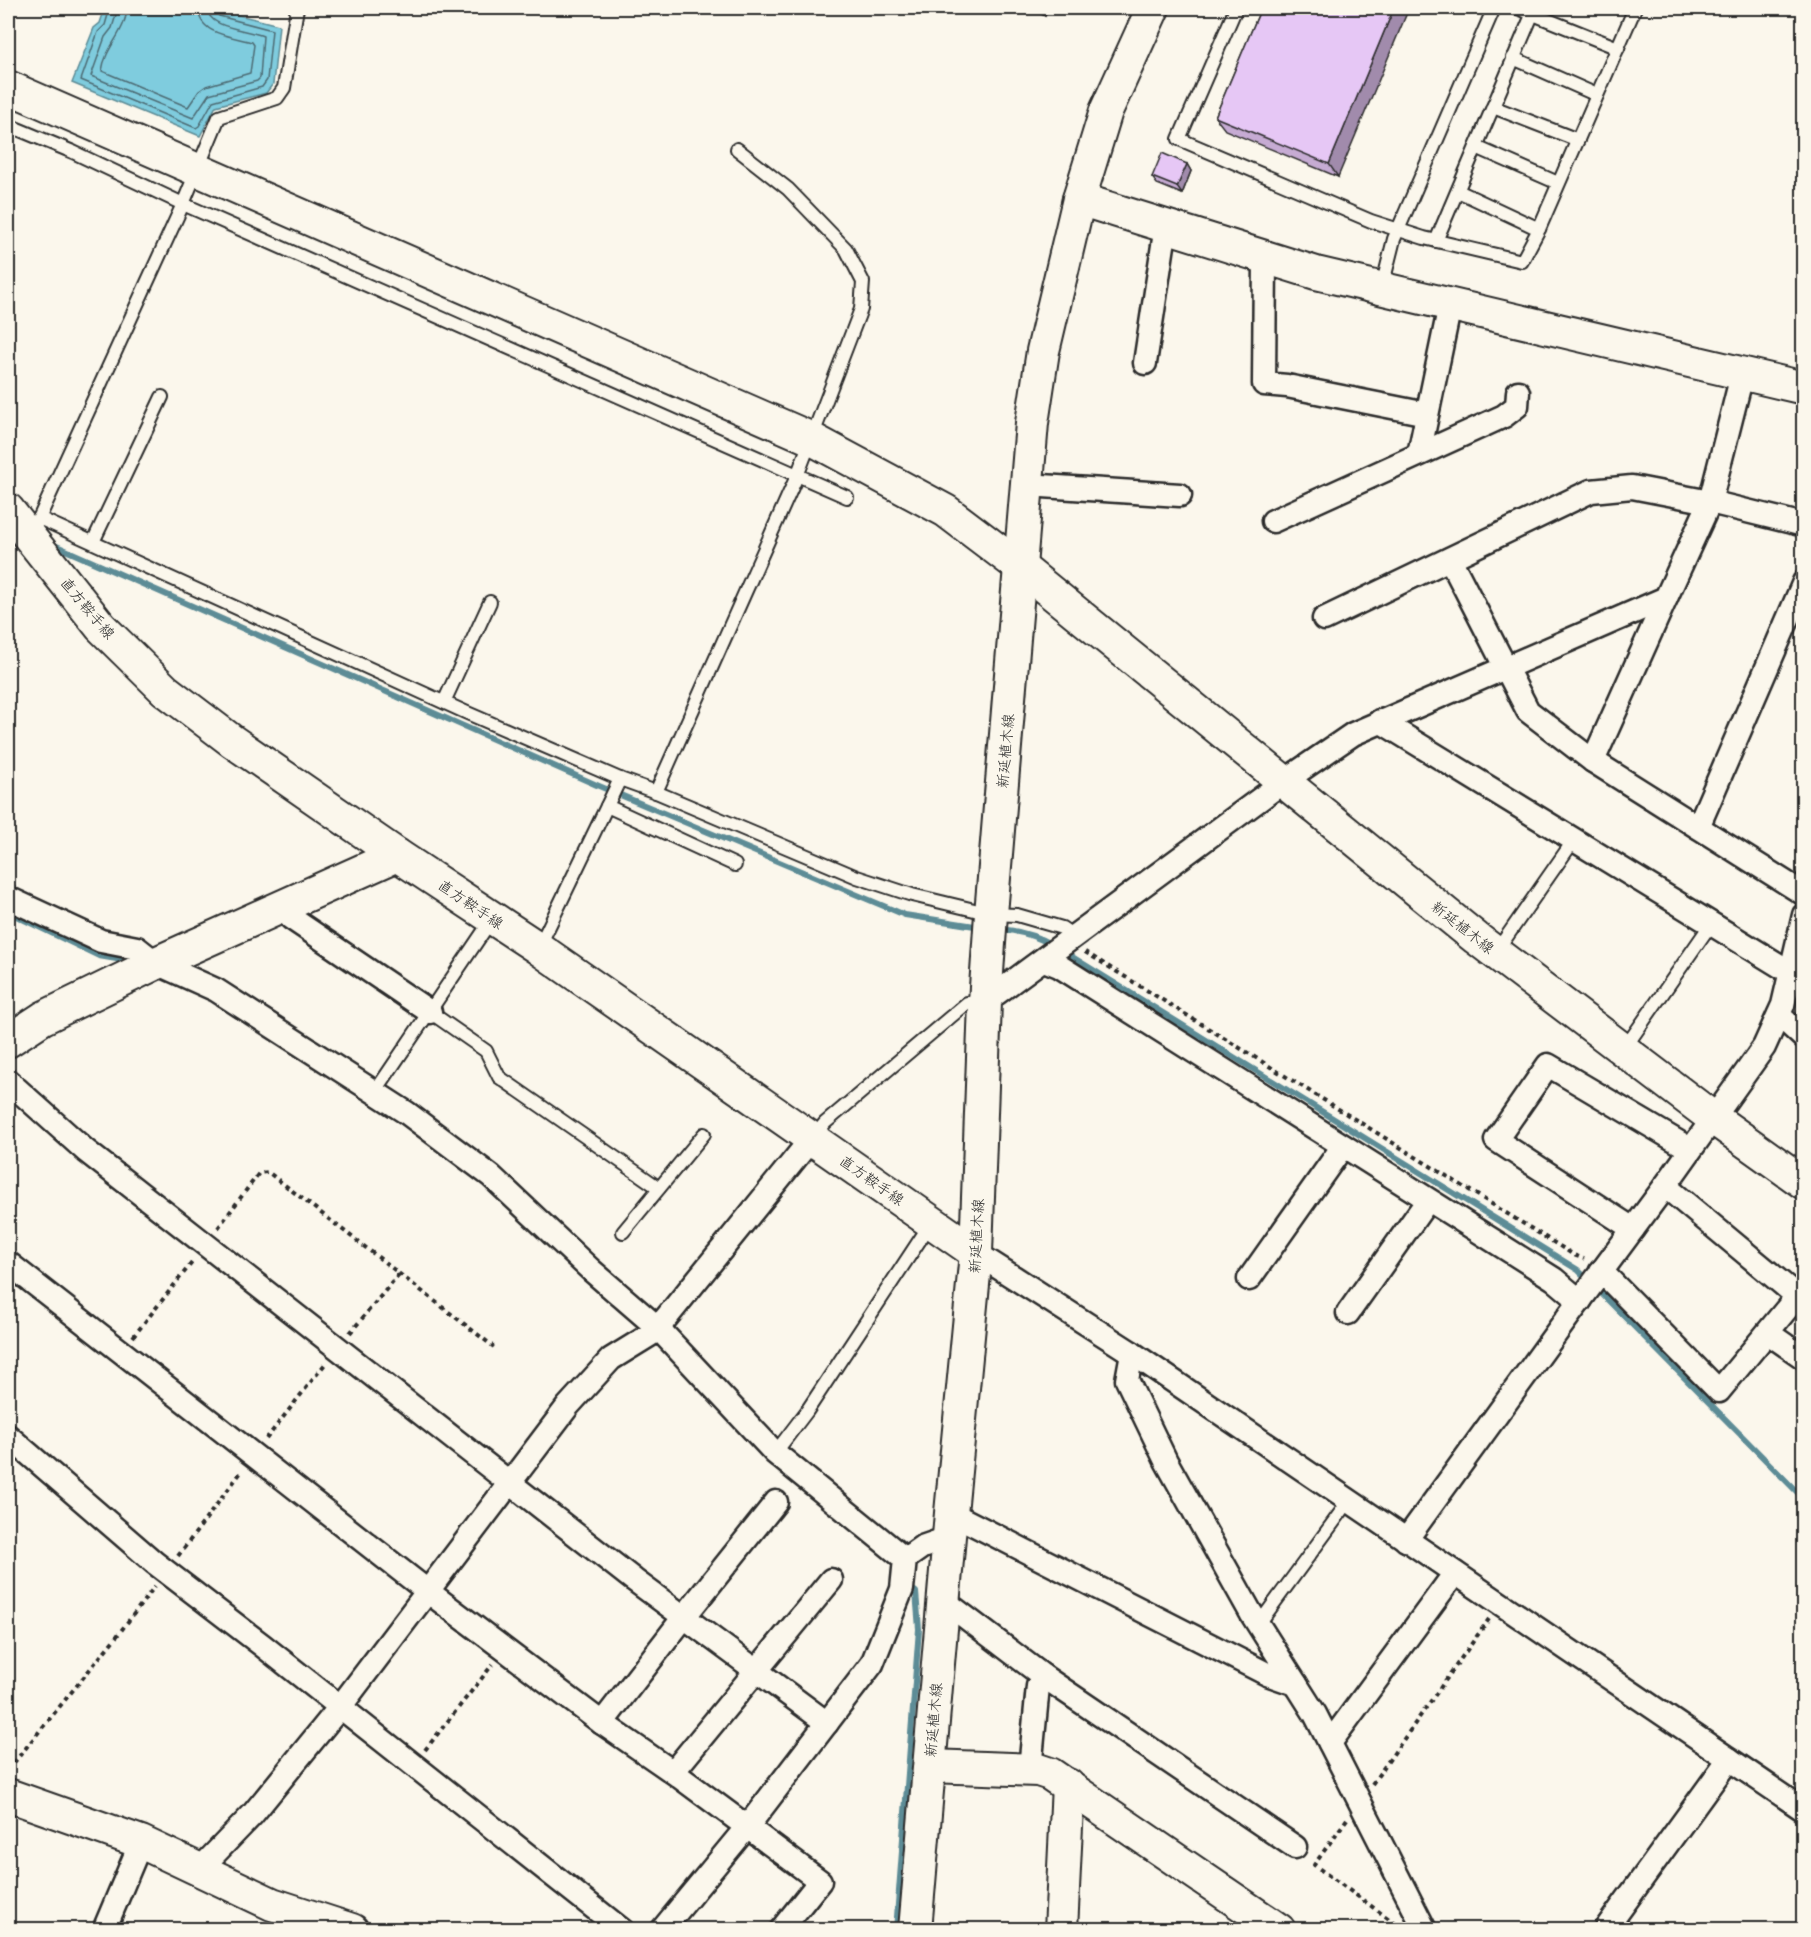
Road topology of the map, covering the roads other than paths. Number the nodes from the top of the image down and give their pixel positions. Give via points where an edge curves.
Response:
1 (297, 8) edge
2 (1153, 8) edge
3 (1236, 8) edge
4 (1518, 8) edge
5 (1635, 8) edge
6 (1491, 9) edge
7 (1533, 10) edge
8 (1618, 48) junction
9 (1514, 58) junction
10 (8, 87) edge
11 (1597, 95) junction
12 (1493, 107) junction
13 (8, 124) edge
14 (1578, 140) junction
15 (1476, 147) junction
16 (736, 149) dead end
17 (197, 169) junction
18 (1558, 183) junction
19 (1458, 190) junction
20 (1078, 199) junction
21 (183, 204) junction
22 (1166, 226) junction
23 (1399, 229) junction
24 (1539, 229) junction
25 (1436, 241) junction
26 (1265, 257) junction
27 (1382, 289) junction
28 (1450, 305) junction
29 (1145, 363) dead end
30 (1742, 375) junction
31 (1803, 388) edge
32 (1518, 392) dead end
33 (162, 397) dead end
34 (1427, 414) junction
35 (812, 439) junction
36 (1419, 454) junction
37 (797, 476) junction
38 (1027, 485) junction
39 (1180, 495) dead end
40 (847, 497) dead end
41 (1710, 502) junction
42 (8, 510) edge
43 (1273, 521) dead end
44 (1803, 525) edge
45 (35, 528) junction
46 (93, 542) junction
47 (1450, 559) junction
48 (1020, 567) junction
49 (1803, 582) edge
50 (1666, 598) junction
51 (490, 602) dead end
52 (1324, 619) dead end
53 (1506, 669) junction
54 (444, 702) junction
55 (1380, 722) junction
56 (1593, 761) junction
57 (620, 778) junction
58 (1283, 782) junction
59 (656, 792) junction
60 (607, 806) junction
61 (1698, 827) junction
62 (1574, 840) junction
63 (397, 855) junction
64 (735, 865) dead end
65 (1803, 894) edge
66 (8, 898) edge
67 (284, 906) junction
68 (991, 914) junction
69 (1803, 915) edge
70 (493, 918) junction
71 (1711, 924) junction
72 (1075, 937) junction
73 (538, 948) junction
74 (1496, 953) junction
75 (1044, 960) junction
76 (156, 963) junction
77 (1790, 972) junction
78 (985, 1002) junction
79 (430, 1012) junction
80 (1779, 1014) junction
81 (1803, 1038) edge
82 (8, 1041) edge
83 (1623, 1050) junction
84 (8, 1081) edge
85 (375, 1092) junction
86 (1713, 1118) junction
87 (704, 1134) dead end
88 (813, 1138) junction
89 (1343, 1146) junction
90 (1690, 1149) junction
91 (1803, 1183) edge
92 (1665, 1186) junction
93 (659, 1188) junction
94 (1428, 1200) junction
95 (932, 1222) junction
96 (1633, 1229) junction
97 (623, 1232) dead end
98 (976, 1253) junction
99 (8, 1263) edge
100 (1601, 1271) junction
101 (1249, 1279) dead end
102 (1800, 1292) edge
103 (1580, 1301) junction
104 (1348, 1313) dead end
105 (658, 1328) junction
106 (1768, 1333) junction
107 (1131, 1353) junction
108 (1803, 1358) edge
109 (8, 1436) edge
110 (775, 1453) junction
111 (509, 1481) junction
112 (1349, 1501) junction
113 (776, 1502) dead end
114 (949, 1526) junction
115 (1406, 1540) junction
116 (905, 1559) junction
117 (1455, 1573) junction
118 (831, 1580) dead end
119 (426, 1590) junction
120 (943, 1600) junction
121 (684, 1617) junction
122 (1258, 1624) junction
123 (757, 1671) junction
124 (1043, 1676) junction
125 (1296, 1684) junction
126 (340, 1707) junction
127 (602, 1723) junction
128 (826, 1723) junction
129 (1330, 1743) junction
130 (1729, 1759) junction
131 (930, 1766) junction
132 (1030, 1769) junction
133 (673, 1772) junction
134 (1068, 1785) junction
135 (8, 1795) edge
136 (1803, 1810) edge
137 (747, 1827) junction
138 (141, 1842) junction
139 (1295, 1847) dead end
140 (200, 1869) junction
141 (104, 1929) edge
142 (352, 1929) edge
143 (622, 1929) edge
144 (662, 1929) edge
145 (781, 1929) edge
146 (915, 1929) edge
147 (1061, 1929) edge
148 (1279, 1929) edge
149 (1425, 1929) edge
150 (1605, 1929) edge

1 - 17 lane via 284,88 277,98 219,117
2 - 20 street via 1106,111
3 - 23 lane via 1179,139 1371,221
4 - 7 lane
5 - 8 lane
6 - 23 lane
7 - 8 lane
7 - 9 lane
8 - 11 lane
9 - 11 lane
9 - 12 lane
10 - 17 street
11 - 14 lane
12 - 14 lane
12 - 15 lane
13 - 21 lane
14 - 18 lane
15 - 18 lane
15 - 19 lane
16 - 35 lane via 788,189 846,249 863,282 861,309
17 - 21 lane
17 - 35 street
18 - 24 lane
19 - 24 lane
19 - 25 lane
20 - 22 street
20 - 38 street via 1043,351
21 - 37 lane
21 - 45 lane
22 - 26 street
22 - 29 street
23 - 25 lane
23 - 27 lane
24 - 25 lane via 1522,261
26 - 27 street
26 - 34 street via 1264,384
27 - 28 street
28 - 30 street
28 - 34 street
30 - 31 street
30 - 41 street
32 - 36 street via 1517,406 1504,416
33 - 46 lane
34 - 36 street
35 - 37 lane
35 - 48 street via 946,512
36 - 43 street
37 - 40 lane
37 - 59 lane
38 - 39 street
38 - 48 street
41 - 44 street
41 - 47 street via 1632,487 1591,491
41 - 50 street
42 - 45 street, 直方鞍手線
45 - 46 lane
45 - 63 street, 直方鞍手線 via 101,627 165,690
46 - 54 lane
47 - 52 street
47 - 53 street
48 - 58 street, 新延植木線
48 - 68 street, 新延植木線
49 - 61 street
50 - 53 street
50 - 56 street
51 - 54 lane
53 - 55 street
53 - 56 street via 1528,711
54 - 57 lane
55 - 58 street via 1353,734
55 - 62 street
56 - 61 street
57 - 59 lane
57 - 60 lane
58 - 72 street
58 - 74 street, 新延植木線
59 - 68 lane via 857,877
60 - 64 lane
60 - 73 lane
61 - 65 street
62 - 71 street
62 - 74 lane
63 - 67 street
63 - 70 street, 直方鞍手線
66 - 76 street via 101,941 137,948
67 - 76 street
67 - 79 street via 291,918
68 - 72 lane via 1040,921
68 - 78 street, 新延植木線
69 - 77 street
70 - 73 street, 直方鞍手線
70 - 79 lane
71 - 77 street
71 - 83 lane
72 - 75 street
73 - 88 street, 直方鞍手線
74 - 83 street, 新延植木線
75 - 78 street
75 - 89 street
76 - 82 street via 43,1018
76 - 85 street via 216,990
77 - 80 street
78 - 88 lane via 967,1003 825,1123
78 - 98 street, 新延植木線
79 - 85 lane
79 - 93 lane via 486,1051 499,1077
80 - 81 street
80 - 86 street via 1764,1047
83 - 86 street, 新延植木線
84 - 111 street via 86,1151
85 - 105 street via 491,1176
86 - 90 street
86 - 91 street, 新延植木線
87 - 93 lane
88 - 95 street, 直方鞍手線
88 - 105 street
89 - 94 street
89 - 101 street
90 - 92 street
90 - 96 street via 1548,1065 1496,1140
92 - 96 street
92 - 102 street
93 - 97 lane
94 - 103 street via 1554,1279
94 - 104 street
95 - 98 street, 直方鞍手線
95 - 110 lane via 807,1412
96 - 100 street
98 - 107 street
98 - 114 street, 新延植木線
99 - 119 street
100 - 103 street
100 - 106 street via 1719,1391
102 - 106 street
103 - 115 street
105 - 110 street
105 - 111 street via 611,1359
106 - 108 street
107 - 112 street
107 - 122 street via 1127,1380 1166,1461
109 - 126 street via 166,1572
110 - 116 street
111 - 119 street
111 - 121 street
112 - 115 street
112 - 122 lane
113 - 121 street
114 - 116 street
114 - 120 street, 新延植木線
114 - 125 street
115 - 117 street
116 - 128 street via 902,1589 872,1664
117 - 129 street
117 - 130 street
118 - 123 street
119 - 126 street
119 - 127 street
120 - 124 street
120 - 131 street, 新延植木線
121 - 123 street
121 - 127 street
122 - 125 street
123 - 128 street
123 - 133 street
124 - 132 street via 1038,1686
124 - 139 street
125 - 129 street
126 - 140 street via 252,1815
126 - 143 street
127 - 133 street
128 - 137 street
129 - 149 street
130 - 136 street
130 - 150 street
131 - 132 street
131 - 146 street, 新延植木線
132 - 134 street via 1050,1774
133 - 137 street
134 - 147 street
134 - 148 street
135 - 138 street
137 - 144 street
137 - 145 street via 820,1881
138 - 140 street
138 - 141 street
140 - 142 street via 272,1904

